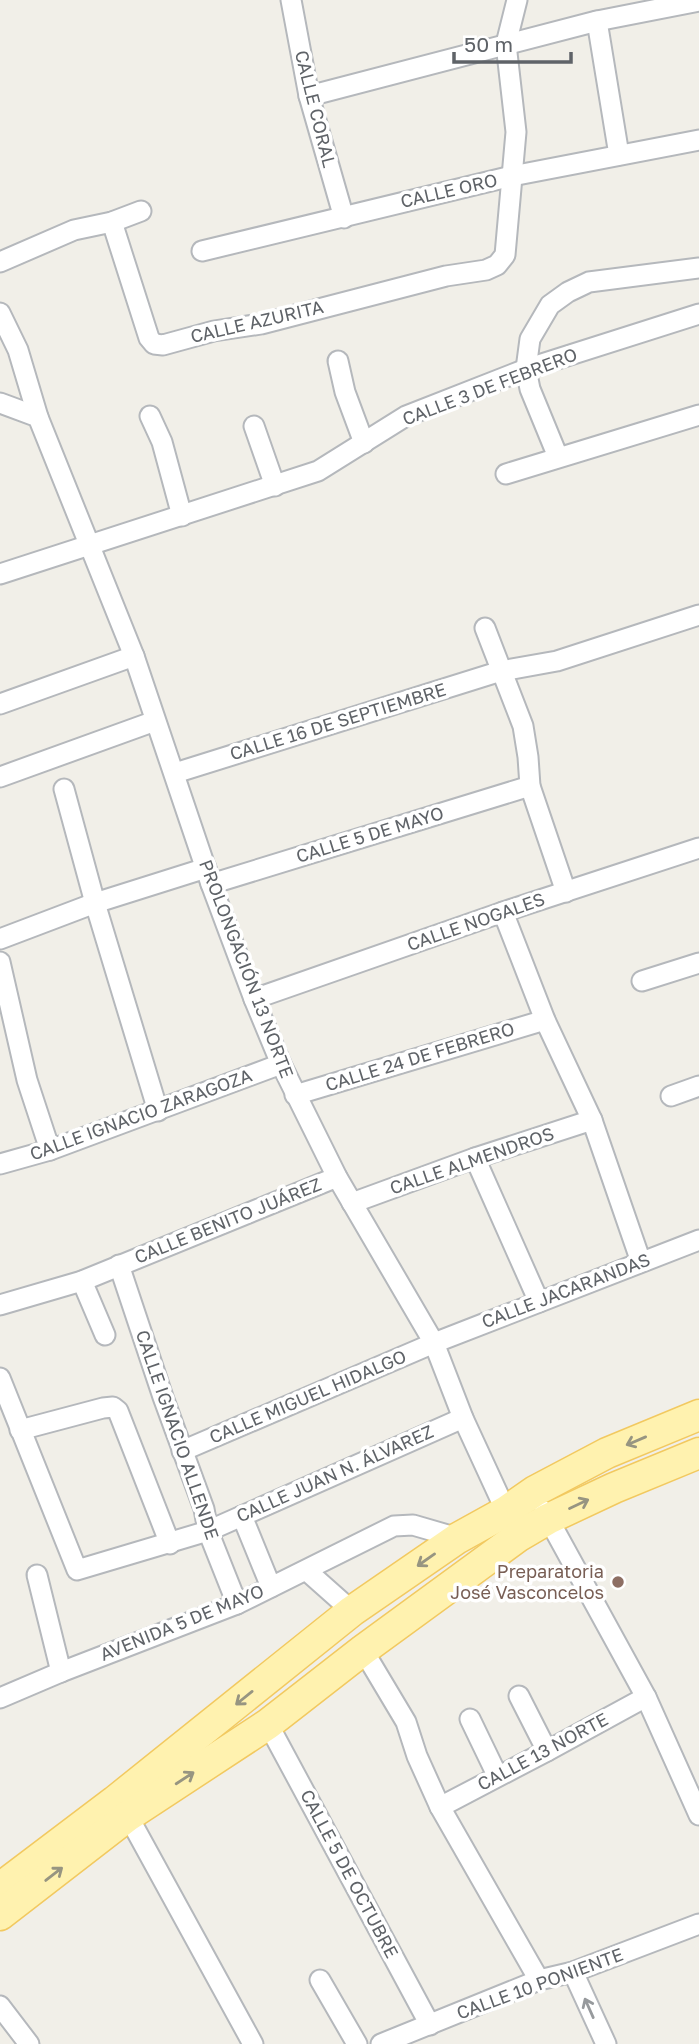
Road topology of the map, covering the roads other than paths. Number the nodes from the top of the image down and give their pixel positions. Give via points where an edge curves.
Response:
1 (291, 0) edge
2 (517, 0) edge
3 (697, 1) edge
4 (597, 21) junction
5 (506, 44) junction
6 (309, 96) junction
7 (699, 140) edge
8 (619, 155) junction
9 (512, 176) junction
10 (141, 211) dead end
11 (344, 218) junction
12 (112, 222) junction
13 (202, 251) dead end
14 (0, 262) edge
15 (699, 268) edge
16 (0, 313) edge
17 (699, 314) edge
18 (338, 361) dead end
19 (526, 369) junction
20 (0, 403) edge
21 (699, 415) edge
22 (150, 416) dead end
23 (38, 417) junction
24 (254, 426) dead end
25 (364, 443) junction
26 (558, 457) junction
27 (506, 474) dead end
28 (275, 486) junction
29 (182, 516) junction
30 (91, 546) junction
31 (0, 574) edge
32 (699, 615) edge
33 (485, 628) dead end
34 (134, 656) junction
35 (501, 671) junction
36 (0, 704) edge
37 (155, 721) junction
38 (175, 773) junction
39 (0, 777) edge
40 (530, 786) junction
41 (64, 789) dead end
42 (699, 848) edge
43 (208, 876) junction
44 (566, 892) junction
45 (95, 903) junction
46 (503, 912) junction
47 (0, 939) edge
48 (0, 962) edge
49 (699, 963) edge
50 (642, 981) dead end
51 (254, 999) junction
52 (545, 1020) junction
53 (281, 1064) junction
54 (699, 1086) edge
55 (295, 1095) junction
56 (671, 1096) dead end
57 (158, 1111) junction
58 (592, 1120) junction
59 (50, 1150) junction
60 (475, 1158) junction
61 (0, 1164) edge
62 (337, 1177) junction
63 (352, 1203) junction
64 (699, 1240) edge
65 (641, 1262) junction
66 (119, 1265) junction
67 (82, 1281) junction
68 (539, 1302) junction
69 (0, 1305) edge
70 (104, 1335) dead end
71 (434, 1343) junction
72 (0, 1378) edge
73 (699, 1415) edge
74 (463, 1418) junction
75 (20, 1430) junction
76 (182, 1451) junction
77 (699, 1453) edge
78 (535, 1491) junction
79 (242, 1516) junction
80 (548, 1519) junction
81 (512, 1524) junction
82 (208, 1531) junction
83 (458, 1538) junction
84 (170, 1544) junction
85 (307, 1571) junction
86 (37, 1574) dead end
87 (271, 1587) junction
88 (237, 1604) junction
89 (352, 1611) junction
90 (363, 1650) junction
91 (61, 1672) junction
92 (519, 1696) dead end
93 (646, 1697) junction
94 (0, 1698) edge
95 (470, 1719) dead end
96 (268, 1724) junction
97 (547, 1751) junction
98 (497, 1775) junction
99 (440, 1807) junction
100 (122, 1808) junction
101 (699, 1815) edge
102 (0, 1888) edge
103 (0, 1915) edge
104 (699, 1924) edge
105 (573, 1972) junction
106 (320, 1980) dead end
107 (539, 1980) junction
108 (0, 2006) edge
109 (430, 2025) junction
110 (29, 2044) edge
111 (253, 2044) edge
112 (357, 2044) edge
113 (381, 2044) edge
114 (606, 2044) edge

1 - 6 street, CALLE CORAL
2 - 5 street
3 - 4 street
4 - 5 street
4 - 8 street
5 - 6 street
5 - 9 street via 516,132
6 - 11 street, CALLE CORAL
7 - 8 street, CALLE ORO
8 - 9 street, CALLE ORO
9 - 11 street, CALLE ORO
9 - 12 street, CALLE AZURITA via 505,255 497,265 163,345 149,338
10 - 12 street
11 - 13 street, CALLE ORO
12 - 14 street via 74,230
15 - 19 street via 589,282 568,292 550,305 530,339
16 - 23 street, PROLONGACIÓN 13 NORTE via 18,350
17 - 19 street, CALLE 3 DE FEBRERO
18 - 25 street
19 - 25 street, CALLE 3 DE FEBRERO via 406,416
19 - 26 street
20 - 23 street
21 - 26 street
22 - 29 street via 162,442
23 - 30 street, PROLONGACIÓN 13 NORTE
24 - 28 street
25 - 28 street, CALLE 3 DE FEBRERO via 318,471
26 - 27 street
28 - 29 street, CALLE 3 DE FEBRERO
29 - 30 street, CALLE 3 DE FEBRERO
30 - 31 street, CALLE 3 DE FEBRERO
30 - 34 street, PROLONGACIÓN 13 NORTE
32 - 35 street, CALLE 16 DE SEPTIEMBRE via 557,661
33 - 35 street
34 - 36 street
34 - 37 street, PROLONGACIÓN 13 NORTE
35 - 38 street, CALLE 16 DE SEPTIEMBRE
35 - 40 street via 523,726
37 - 38 street, PROLONGACIÓN 13 NORTE
37 - 39 street
38 - 43 street, PROLONGACIÓN 13 NORTE
40 - 43 street, CALLE 5 DE MAYO
40 - 44 street
41 - 45 street
42 - 44 street, CALLE NOGALES
43 - 45 street, CALLE 5 DE MAYO
43 - 51 street, PROLONGACIÓN 13 NORTE
44 - 46 street, CALLE NOGALES
45 - 47 street, CALLE 5 DE MAYO
45 - 57 street
46 - 51 street, CALLE NOGALES
46 - 52 street
48 - 59 street via 27,1080
49 - 50 street
51 - 53 street, PROLONGACIÓN 13 NORTE
52 - 55 street, CALLE 24 DE FEBRERO
52 - 58 street
53 - 55 street, PROLONGACIÓN 13 NORTE
53 - 57 street, CALLE IGNACIO ZARAGOZA
54 - 56 street
55 - 62 street, PROLONGACIÓN 13 NORTE
57 - 59 street, CALLE IGNACIO ZARAGOZA
58 - 60 street, CALLE ALMENDROS
58 - 65 street
59 - 61 street, CALLE IGNACIO ZARAGOZA
60 - 63 street, CALLE ALMENDROS
60 - 68 street
62 - 63 street, PROLONGACIÓN 13 NORTE
62 - 66 street, CALLE BENITO JUÁREZ
63 - 71 street, PROLONGACIÓN 13 NORTE
64 - 65 street, CALLE JACARANDAS
65 - 68 street, CALLE JACARANDAS
66 - 67 street, CALLE BENITO JUÁREZ
66 - 76 street, CALLE IGNACIO ALLENDE
67 - 69 street, CALLE BENITO JUÁREZ
67 - 70 street
68 - 71 street, CALLE JACARANDAS
71 - 74 street, PROLONGACIÓN 13 NORTE
71 - 76 street, CALLE MIGUEL HIDALGO
72 - 75 street
73 -> 78 main road via 607,1453
74 - 79 street, CALLE JUAN N. ÁLVAREZ
74 - 81 street, PROLONGACIÓN 13 NORTE
75 - 84 street via 113,1407
75 - 84 street, CALLE JUAN N. ÁLVAREZ via 77,1570
76 - 82 street, CALLE IGNACIO ALLENDE
80 -> 77 main road
78 - 80 street
78 - 81 main road
79 - 82 street, CALLE JUAN N. ÁLVAREZ
79 - 87 street
80 - 81 main road
80 - 93 street
81 - 83 main road
81 - 90 main road
82 - 84 street, CALLE JUAN N. ÁLVAREZ
82 - 88 street, CALLE IGNACIO ALLENDE
83 - 85 street, AVENIDA 5 DE MAYO via 413,1525 394,1527
83 -> 89 main road
85 - 87 street, AVENIDA 5 DE MAYO
85 - 89 street
86 - 91 street
87 - 88 street, AVENIDA 5 DE MAYO
88 - 91 street, AVENIDA 5 DE MAYO
89 -> 100 main road
90 - 96 main road
90 - 99 street via 406,1722
91 - 94 street, AVENIDA 5 DE MAYO
92 - 97 street
93 - 97 street, CALLE 13 NORTE
93 - 101 street
95 - 98 street
100 -> 96 main road
96 - 109 street, CALLE 5 DE OCTUBRE
97 - 98 street, CALLE 13 NORTE
98 - 99 street, CALLE 13 NORTE
99 - 107 street
100 - 102 main road
103 -> 100 main road
100 - 111 street
104 - 105 street, CALLE 10 PONIENTE
105 - 107 street, CALLE 10 PONIENTE
114 -> 105 street
106 - 112 street
107 - 109 street, CALLE 10 PONIENTE
108 - 110 street
109 - 113 street, CALLE 10 PONIENTE

